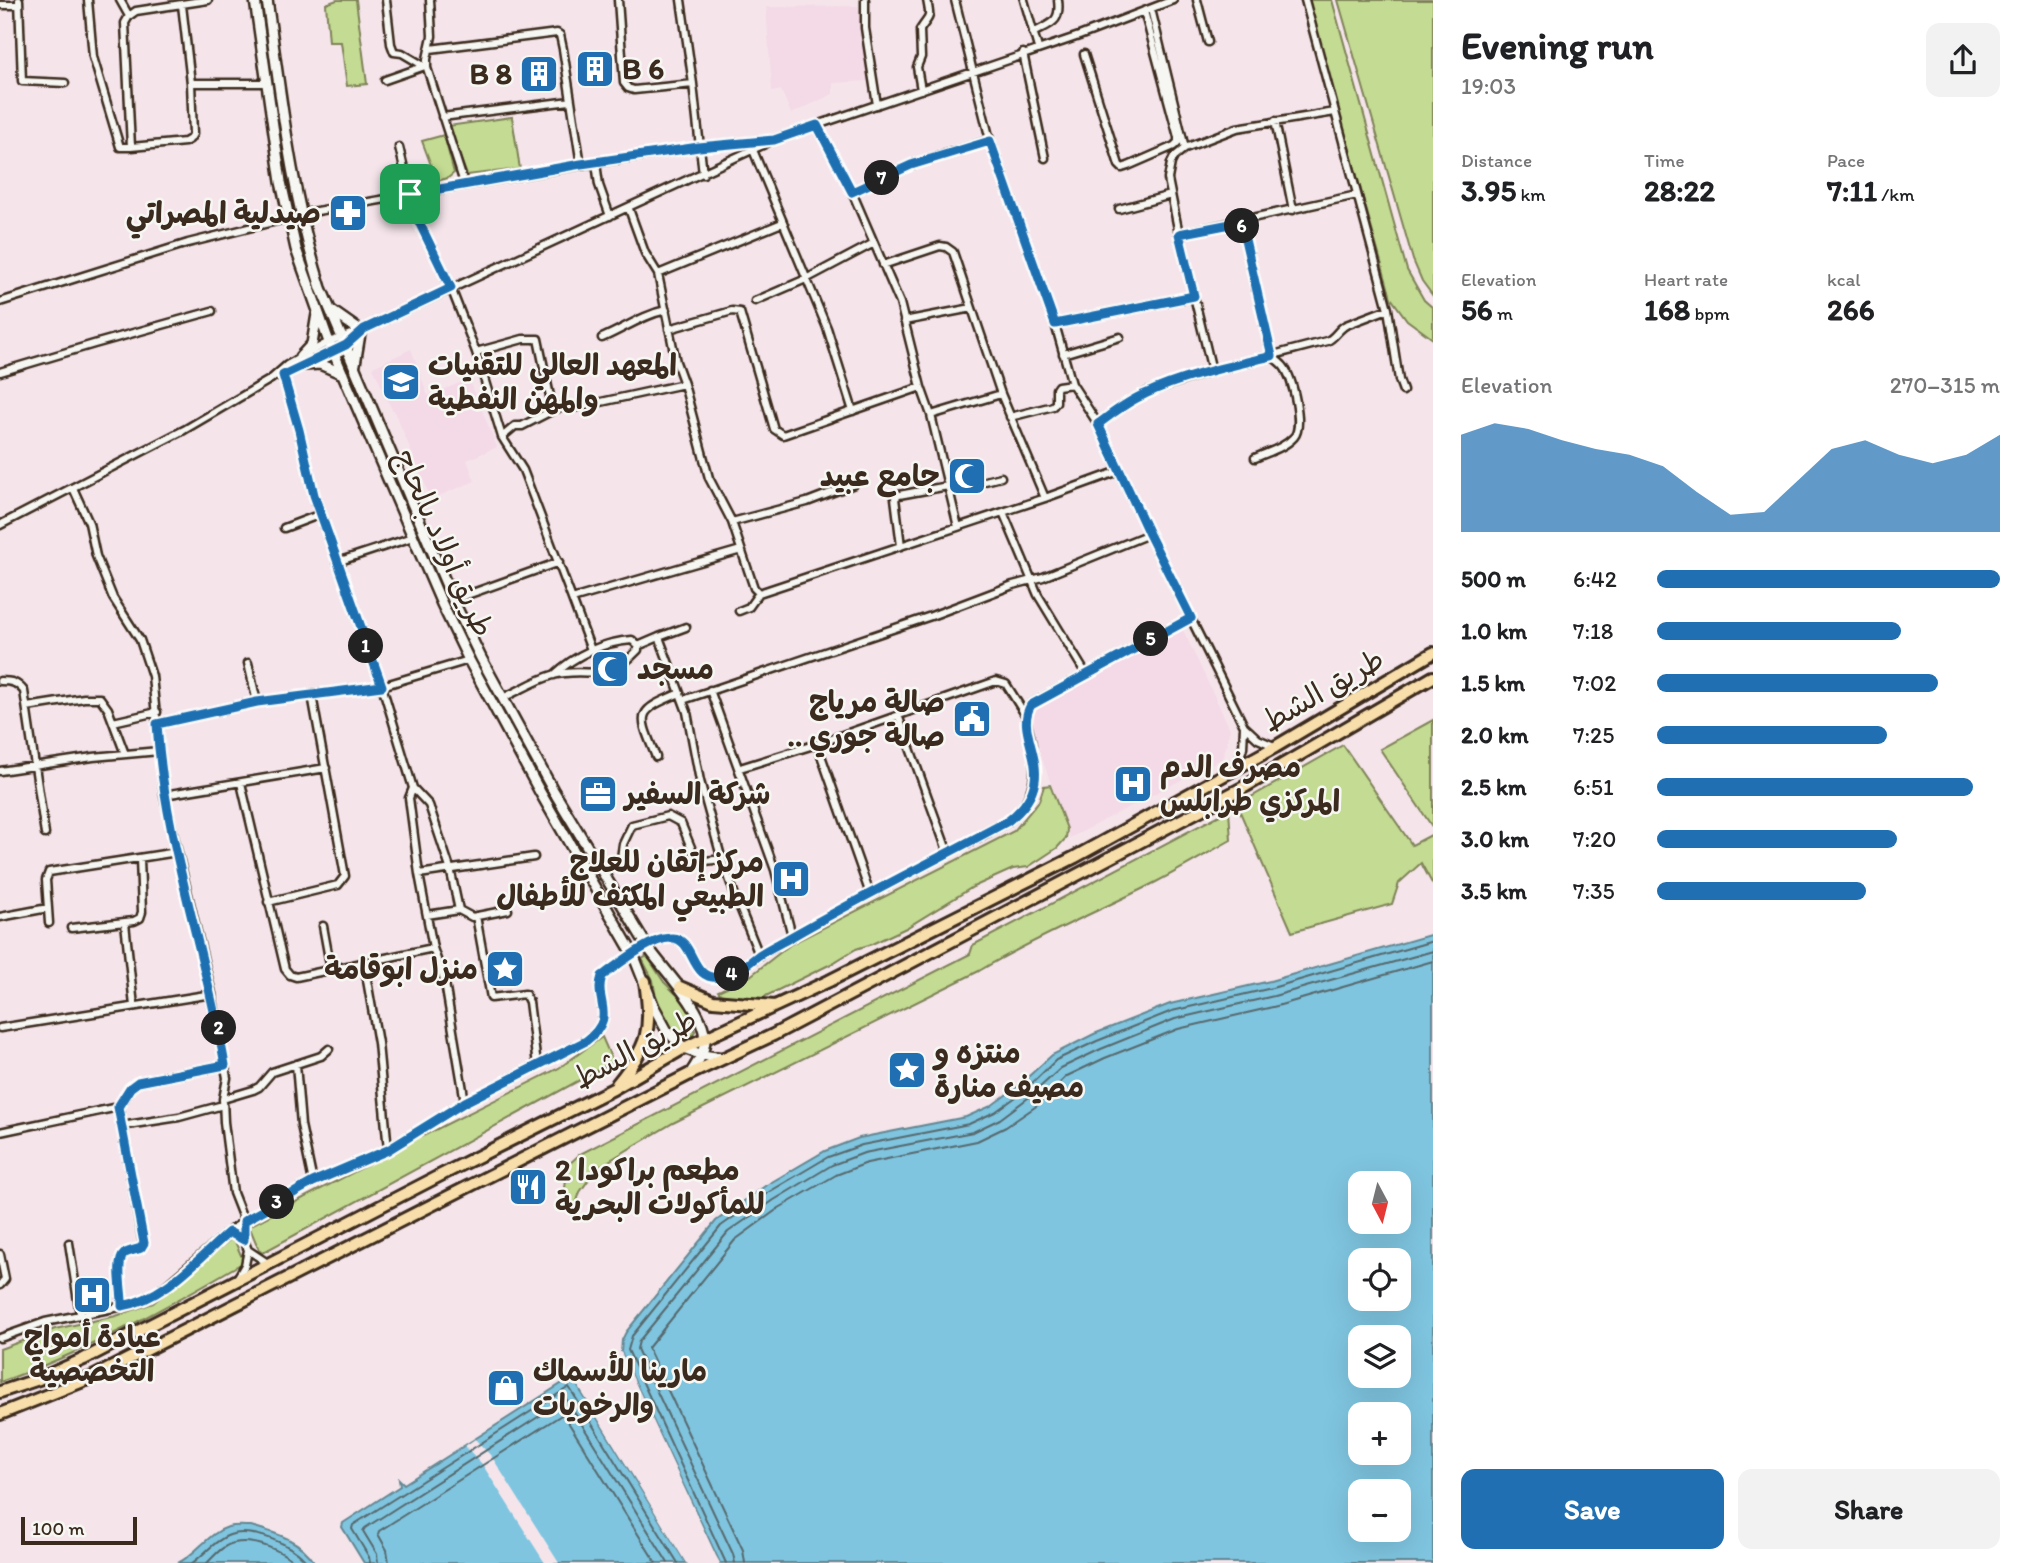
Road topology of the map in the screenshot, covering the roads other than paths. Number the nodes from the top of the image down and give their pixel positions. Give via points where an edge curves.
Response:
1 (88, 0) edge
2 (120, 0) edge
3 (208, 0) edge
4 (255, 0) edge
5 (267, 0) edge
6 (386, 0) edge
7 (430, 0) edge
8 (618, 0) edge
9 (681, 0) edge
10 (865, 0) edge
11 (926, 0) edge
12 (955, 0) edge
13 (1024, 0) edge
14 (1058, 0) edge
15 (1173, 0) edge
16 (1198, 0) edge
17 (1304, 0) edge
18 (19, 2) edge
19 (0, 5) edge
20 (182, 5) junction
21 (1148, 10) junction
22 (129, 16) junction
23 (1033, 33) junction
24 (1208, 42) dead end
25 (1038, 48) junction
26 (430, 49) junction
27 (1023, 53) junction
28 (1084, 54) dead end
29 (425, 66) junction
30 (973, 71) junction
31 (385, 80) dead end
32 (65, 83) dead end
33 (191, 83) junction
34 (266, 83) junction
35 (693, 84) junction
36 (921, 90) junction
37 (570, 101) junction
38 (877, 105) junction
39 (1335, 112) junction
40 (442, 117) junction
41 (1275, 121) junction
42 (817, 125) junction
43 (774, 140) junction
44 (990, 141) junction
45 (131, 147) junction
46 (399, 147) dead end
47 (699, 147) junction
48 (1185, 148) junction
49 (753, 150) junction
50 (1045, 158) dead end
51 (596, 163) junction
52 (581, 164) junction
53 (703, 174) junction
54 (464, 183) junction
55 (852, 192) junction
56 (408, 195) junction
57 (1171, 195) junction
58 (1357, 195) junction
59 (629, 208) junction
60 (1119, 209) dead end
61 (1293, 210) junction
62 (300, 214) junction
63 (610, 216) junction
64 (289, 218) junction
65 (1241, 222) junction
66 (782, 223) junction
67 (1179, 234) junction
68 (874, 243) junction
69 (883, 265) junction
70 (658, 274) junction
71 (806, 278) junction
72 (451, 288) junction
73 (1194, 296) junction
74 (755, 300) dead end
75 (0, 302) edge
76 (972, 308) junction
77 (1388, 309) junction
78 (330, 310) junction
79 (666, 310) junction
80 (212, 311) dead end
81 (317, 312) junction
82 (904, 321) junction
83 (1055, 324) junction
84 (669, 329) junction
85 (361, 331) junction
86 (1119, 337) dead end
87 (602, 338) dead end
88 (344, 341) junction
89 (330, 346) junction
90 (476, 352) junction
91 (1063, 354) junction
92 (1272, 356) junction
93 (303, 361) junction
94 (355, 364) junction
95 (1212, 371) junction
96 (0, 372) edge
97 (343, 374) junction
98 (283, 375) junction
99 (271, 379) junction
100 (684, 384) junction
101 (1072, 384) junction
102 (921, 387) junction
103 (1404, 391) dead end
104 (1001, 394) junction
105 (557, 408) junction
106 (853, 411) junction
107 (931, 415) junction
108 (1010, 416) junction
109 (1098, 424) junction
110 (502, 436) junction
111 (1255, 458) dead end
112 (1119, 471) junction
113 (1001, 477) dead end
114 (854, 484) dead end
115 (73, 488) junction
116 (948, 488) junction
117 (1045, 498) junction
118 (1003, 512) junction
119 (321, 514) junction
120 (732, 522) junction
121 (0, 525) edge
122 (958, 527) junction
123 (284, 528) dead end
124 (1149, 534) junction
125 (413, 537) junction
126 (901, 547) junction
127 (741, 550) junction
128 (337, 562) junction
129 (559, 562) junction
130 (1031, 580) junction
131 (759, 593) junction
132 (572, 599) junction
133 (453, 600) junction
134 (739, 611) dead end
135 (1191, 618) junction
136 (686, 627) dead end
137 (659, 637) junction
138 (638, 646) junction
139 (591, 650) junction
140 (1433, 653) edge
141 (469, 660) junction
142 (248, 663) dead end
143 (1086, 674) junction
144 (554, 675) junction
145 (1433, 677) edge
146 (0, 681) edge
147 (382, 686) junction
148 (710, 690) junction
149 (312, 695) junction
150 (682, 697) junction
151 (502, 698) junction
152 (257, 702) junction
153 (27, 707) junction
154 (157, 712) junction
155 (898, 715) junction
156 (1026, 716) junction
157 (113, 722) junction
158 (157, 724) junction
159 (1244, 726) junction
160 (817, 744) junction
161 (1275, 747) junction
162 (159, 751) junction
163 (125, 754) junction
164 (656, 757) dead end
165 (35, 765) junction
166 (326, 768) junction
167 (740, 768) junction
168 (1236, 769) junction
169 (0, 771) edge
170 (241, 783) junction
171 (413, 788) junction
172 (164, 795) junction
173 (45, 834) dead end
174 (177, 852) junction
175 (948, 853) junction
176 (534, 857) dead end
177 (140, 859) junction
178 (722, 859) junction
179 (450, 868) junction
180 (603, 873) junction
181 (419, 874) junction
182 (870, 894) junction
183 (268, 902) junction
184 (48, 908) junction
185 (459, 910) junction
186 (508, 910) dead end
187 (428, 915) junction
188 (476, 916) junction
189 (0, 917) edge
190 (49, 922) dead end
191 (125, 922) junction
192 (323, 926) dead end
193 (72, 928) dead end
194 (792, 936) junction
195 (647, 946) junction
196 (433, 948) junction
197 (634, 954) junction
198 (759, 955) junction
199 (364, 963) junction
200 (331, 970) junction
201 (645, 981) junction
202 (680, 987) junction
203 (212, 994) junction
204 (134, 1006) junction
205 (778, 1006) junction
206 (0, 1028) edge
207 (705, 1038) junction
208 (684, 1048) junction
209 (328, 1049) dead end
210 (702, 1055) junction
211 (725, 1058) junction
212 (296, 1064) junction
213 (225, 1065) junction
214 (537, 1065) junction
215 (690, 1074) junction
216 (613, 1089) junction
217 (223, 1102) junction
218 (465, 1102) junction
219 (118, 1107) junction
220 (121, 1126) junction
221 (0, 1132) edge
222 (388, 1150) junction
223 (313, 1182) junction
224 (244, 1221) junction
225 (229, 1232) junction
226 (244, 1240) junction
227 (69, 1243) dead end
228 (248, 1250) junction
229 (0, 1254) edge
230 (270, 1264) junction
231 (232, 1283) junction
232 (0, 1285) edge
233 (122, 1306) junction
234 (80, 1314) junction
235 (0, 1338) edge
236 (0, 1392) edge
237 (0, 1414) edge

1 - 45 street via 93,57 115,135 120,147
2 - 22 street
3 - 20 street
4 - 34 main road, طريق أولاد بالحاج
5 - 62 main road, طريق أولاد بالحاج
6 - 29 street via 393,50
7 - 26 street
8 - 35 street via 626,86 634,90
9 - 35 street
10 - 38 street
11 - 36 street via 930,15 920,30 917,66
12 - 30 street
13 - 23 street
14 - 23 street via 1055,22
15 - 21 street
16 - 24 street
17 - 39 street
18 - 19 street
18 - 32 street via 22,82
20 - 22 street
20 - 33 street
21 - 25 street
21 - 28 street via 1178,136 1174,146 1128,166 1119,165
21 - 48 street
22 - 45 street via 125,23
23 - 25 street
25 - 27 street
26 - 29 street
26 - 37 street via 557,33
27 - 30 street
27 - 50 street
29 - 31 street
29 - 40 street
30 - 36 street
30 - 44 street
33 - 34 street
33 - 45 street via 190,139
34 - 64 main road, طريق أولاد بالحاج
35 - 47 street
36 - 38 street
37 - 40 street
37 - 52 street
38 - 42 street
39 - 41 street
39 - 58 street
40 - 54 street
41 - 48 street via 1237,128
41 - 61 street
42 - 43 street
42 - 55 street
43 - 47 street
43 - 49 street
44 - 55 street via 911,165
44 - 83 street
46 - 56 street
47 - 51 street
47 - 53 street
48 - 57 street via 1171,163
49 - 53 street
49 - 66 street
51 - 52 street
51 - 63 street
52 - 54 street
53 - 59 street
54 - 56 street
55 - 68 street
56 - 62 street
56 - 72 street
57 - 60 street
57 - 67 street
58 - 61 street
58 - 77 street
59 - 63 street
59 - 70 street
61 - 65 street
62 - 78 main road, طريق أولاد بالحاج
63 - 72 street
64 - 75 street via 188,243
64 - 81 main road, طريق أولاد بالحاج
65 - 67 street
65 - 92 street
66 - 70 street
66 - 71 street
67 - 73 street
68 - 69 street
68 - 71 street
69 - 76 street via 946,247 953,252
69 - 82 street
70 - 79 street
71 - 74 street
71 - 106 street
72 - 85 street
72 - 90 street
73 - 83 street
73 - 95 street
76 - 82 street
76 - 104 street
77 - 92 street via 1340,328 1332,339
77 - 103 street
78 - 85 main road
78 - 88 main road, طريق أولاد بالحاج
79 - 84 street
79 - 87 street via 646,314
80 - 96 street
81 - 89 main road, طريق أولاد بالحاج
81 - 93 main road via 312,344
82 - 102 street
83 - 91 street
84 - 100 street
84 - 106 street via 740,312 779,434
85 - 88 street
85 - 94 main road
86 - 91 street
88 - 89 street
88 - 94 main road, طريق أولاد بالحاج
89 - 93 street
89 - 97 main road, طريق أولاد بالحاج
90 - 105 street via 538,339 551,401
90 - 110 street
91 - 101 street
92 - 95 street
92 - 111 street via 1291,380 1299,424 1297,435 1286,444
93 - 97 main road
93 - 98 street
93 - 99 street
94 - 133 main road, طريق أولاد بالحاج
95 - 109 street via 1147,392
97 - 125 main road, طريق أولاد بالحاج
98 - 99 street
98 - 119 street
99 - 115 street
100 - 105 street
100 - 120 street via 709,478
101 - 108 street via 1058,386 1053,406
101 - 109 street
102 - 106 street
102 - 107 street
104 - 107 street
104 - 108 street
105 - 110 street
107 - 116 street
108 - 117 street
109 - 112 street
110 - 129 street via 523,470
112 - 117 street
112 - 124 street
113 - 116 street
114 - 120 street
115 - 121 street
115 - 154 street via 113,598 140,640
116 - 122 street
116 - 126 street via 895,498
117 - 118 street
118 - 122 street
118 - 130 street
119 - 123 street
119 - 128 street
120 - 127 street
122 - 126 street
124 - 130 street
124 - 135 street
125 - 128 street
125 - 141 main road, طريق أولاد بالحاج
126 - 131 street
127 - 131 street
127 - 132 street
128 - 147 street
129 - 132 street
129 - 133 street
130 - 143 street
130 - 148 street
131 - 134 street via 750,607
132 - 139 street
133 - 151 main road, طريق أولاد بالحاج
135 - 143 street
135 - 159 street
136 - 137 street
137 - 138 street
137 - 150 street
138 - 139 street via 632,640 619,641
138 - 144 street via 623,665 610,671
139 - 144 street
140 - 161 highway, طريق الشط
141 - 147 street
141 - 197 main road, طريق أولاد بالحاج
142 - 152 street
143 - 156 street via 1034,702
144 - 151 street
145 - 211 highway, طريق الشط via 1246,786
146 - 153 street via 18,684
147 - 149 street
147 - 171 street
148 - 150 street
148 - 167 street
149 - 152 street
149 - 166 street
150 - 164 street via 650,706 645,713 644,726
150 - 178 street
151 - 180 main road, طريق أولاد بالحاج
152 - 158 street
153 - 157 street via 94,697 103,701
153 - 165 street
154 - 157 street
154 - 158 street
155 - 156 street via 1000,681 1009,687
155 - 160 street
155 - 175 street
156 - 175 street via 1036,768 1028,800 1008,821
157 - 163 street
158 - 162 street
159 - 161 street
159 - 168 street
160 - 167 street
160 - 182 street
161 - 168 highway, طريق الشط
162 - 163 street
162 - 172 street
163 - 165 street
165 - 169 street
165 - 173 street
166 - 170 street
166 - 183 street via 345,870 343,881
167 - 194 street
168 - 205 highway, طريق الشط via 1075,857
170 - 172 street
170 - 183 street
171 - 179 street via 429,805
171 - 181 street via 409,798
172 - 174 street
174 - 177 street
174 - 203 street
175 - 182 street
176 - 179 street
177 - 184 street via 49,872
177 - 191 street via 141,915
178 - 180 street via 697,862 681,823 668,816 632,824 621,858
178 - 198 street
179 - 181 street
179 - 185 street
180 - 195 main road, طريق أولاد بالحاج
181 - 187 street
182 - 194 street
183 - 200 street via 290,975 296,978
184 - 189 street
184 - 190 street
185 - 187 street
185 - 188 street
186 - 188 street
187 - 196 street
188 - 214 street via 491,998 526,994
191 - 193 street
191 - 204 street
192 - 200 street
194 - 198 street
195 - 197 street
195 - 198 street via 668,938 680,940 698,968 715,977 737,972
195 - 202 main road, طريق أولاد بالحاج
196 - 199 street
196 - 218 street via 445,982
197 - 201 main road, طريق أولاد بالحاج
197 - 214 street via 600,979 603,1017 594,1035
199 - 200 street
199 - 222 street via 378,1043
201 - 208 main road, طريق أولاد بالحاج via 663,1024
201 - 216 highway via 646,1038 634,1063
202 - 205 highway via 713,1002
202 - 207 main road, طريق أولاد بالحاج via 697,1013
203 - 204 street
203 - 213 street
204 - 206 street
205 - 207 highway, طريق الشط
207 - 208 highway, طريق الشط
207 - 210 main road
208 - 210 main road, طريق أولاد بالحاج
208 - 216 highway, طريق الشط
209 - 212 street
210 - 211 main road, طريق أولاد بالحاج
210 - 215 main road
211 - 215 highway, طريق الشط
212 - 217 street via 272,1072 259,1087
212 - 223 street via 301,1125
213 - 217 street
213 - 219 street via 138,1082
214 - 218 street
215 - 237 highway, طريق الشط via 93,1377
216 - 230 highway, طريق الشط
217 - 220 street via 179,1117
217 - 224 street via 233,1193
218 - 222 street
219 - 220 street
219 - 221 street
220 - 233 street via 144,1243 121,1258
222 - 223 street
223 - 224 street
224 - 225 street
224 - 226 street
225 - 226 street
225 - 233 street via 156,1294
226 - 228 street
227 - 234 street
228 - 230 street
228 - 231 street via 242,1272
229 - 232 street via 5,1279
230 - 231 highway, طريق الشط
231 - 236 highway, طريق الشط via 83,1359
233 - 234 street
234 - 235 street

